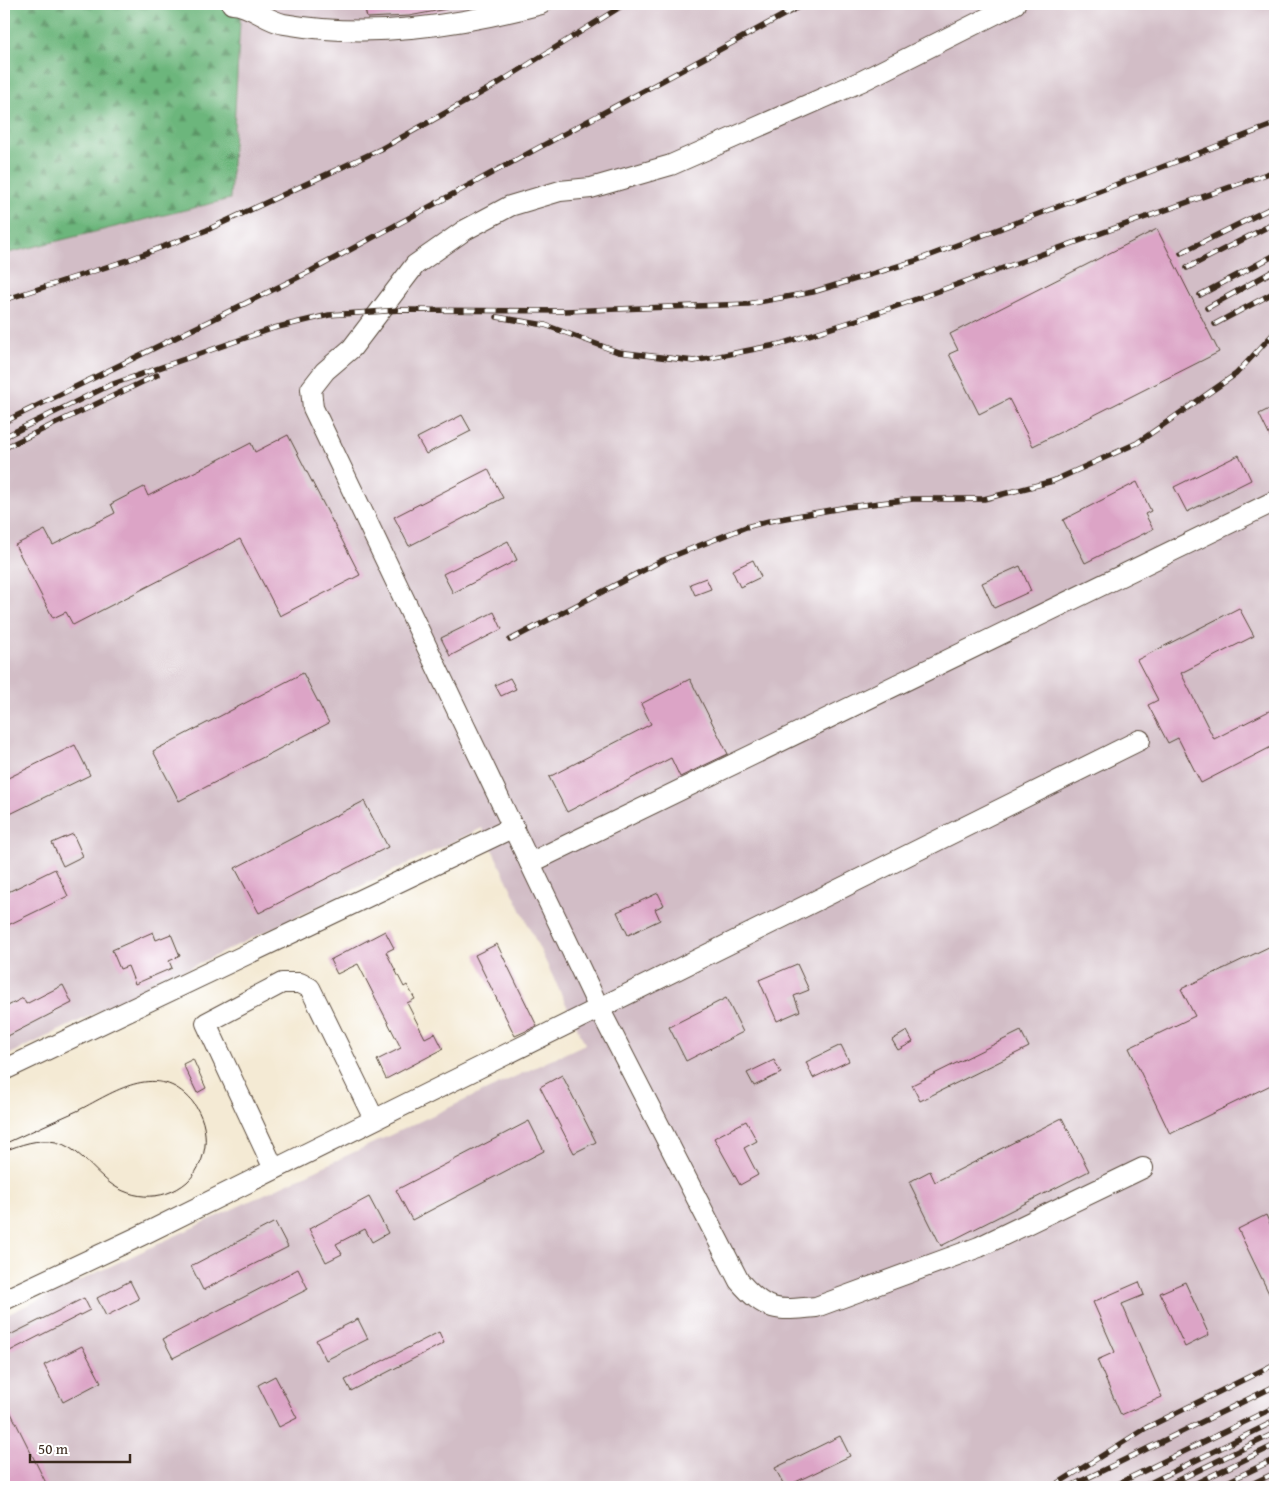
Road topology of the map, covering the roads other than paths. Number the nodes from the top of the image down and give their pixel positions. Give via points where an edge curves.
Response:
1 (232, 4) edge
2 (241, 4) edge
3 (541, 4) edge
4 (1015, 4) edge
5 (1275, 502) edge
6 (1140, 740) dead end
7 (514, 827) junction
8 (530, 863) junction
9 (599, 1008) junction
10 (4, 1070) edge
11 (374, 1118) junction
12 (1142, 1168) dead end
13 (274, 1169) junction
14 (4, 1300) edge

1 - 2 street
2 - 3 street via 260,16 283,24 345,31 455,24
4 - 7 street via 862,81 671,165 591,188 560,191 510,206 465,230 415,265 352,348 325,371 311,389 313,408
5 - 8 street
6 - 9 street
7 - 8 street
7 - 10 street
8 - 9 street
9 - 11 street
9 - 12 street via 739,1282 762,1304 790,1310 816,1307 979,1247
11 - 13 street
11 - 13 street via 310,988 300,982 282,983 206,1023
13 - 14 street

